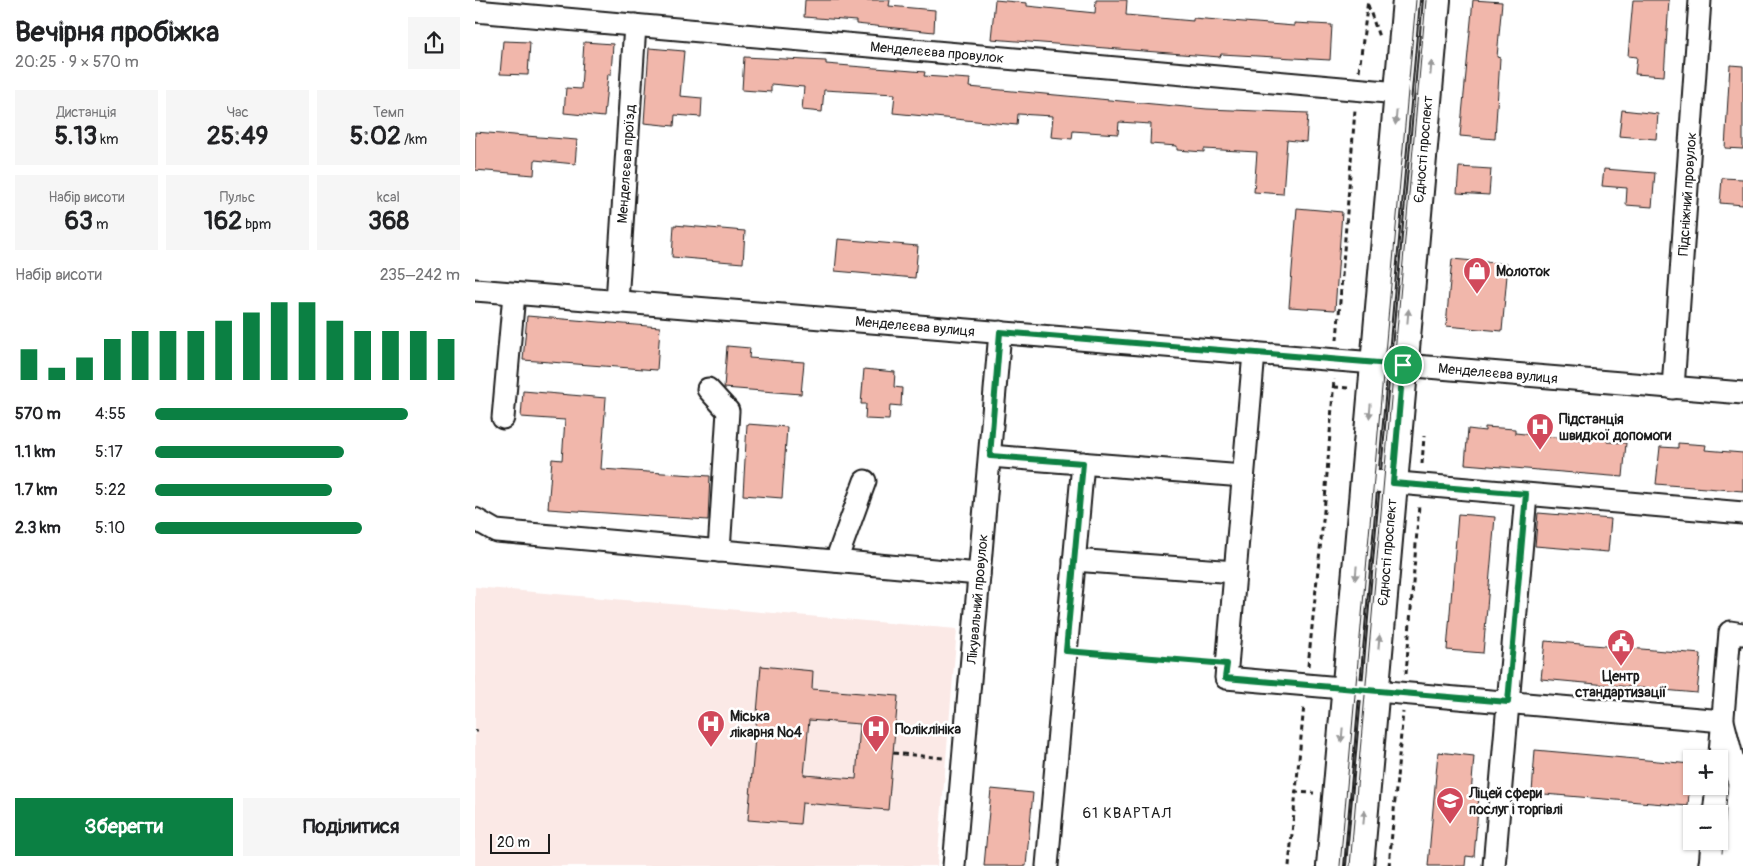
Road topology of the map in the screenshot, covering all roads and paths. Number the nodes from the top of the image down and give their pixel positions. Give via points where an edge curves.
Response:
1 (1368, 0) edge
2 (1406, 0) edge
3 (1437, 0) edge
4 (1700, 0) edge
5 (475, 11) edge
6 (635, 26) junction
7 (1357, 89) junction
8 (1398, 93) junction
9 (475, 290) edge
10 (513, 294) junction
11 (617, 302) junction
12 (1000, 332) junction
13 (1337, 346) dead end
14 (1254, 353) junction
15 (1374, 363) junction
16 (1403, 365) junction
17 (1334, 387) dead end
18 (1673, 388) junction
19 (708, 389) dead end
20 (1743, 393) edge
21 (503, 418) dead end
22 (1424, 431) dead end
23 (990, 456) junction
24 (1083, 463) junction
25 (1243, 476) junction
26 (1364, 480) junction
27 (865, 481) dead end
28 (1393, 483) junction
29 (1420, 486) junction
30 (1526, 494) junction
31 (1743, 513) edge
32 (475, 519) edge
33 (719, 551) junction
34 (1074, 560) junction
35 (836, 561) junction
36 (1235, 572) junction
37 (979, 574) junction
38 (1743, 634) edge
39 (1066, 651) junction
40 (1227, 664) junction
41 (1306, 684) junction
42 (1346, 688) junction
43 (1375, 690) junction
44 (1404, 693) junction
45 (1508, 702) junction
46 (1723, 721) junction
47 (1720, 750) edge
48 (893, 753) dead end
49 (963, 759) junction
50 (1741, 785) edge
51 (1711, 850) edge
52 (1710, 864) edge
53 (1738, 865) edge
54 (954, 866) edge
55 (1047, 866) edge
56 (1289, 866) edge
57 (1330, 866) edge
58 (1360, 866) edge
59 (1389, 866) edge
60 (1493, 866) edge

1 - 7 path
2 - 8 main road, Єдності проспект
16 -> 3 main road, Єдності проспект
4 - 18 street, Підсніжний провулок
5 - 6 street, Менделєєва провулок
6 - 7 street, Менделєєва провулок
6 - 11 street, Менделєєва проїзд
7 - 8 street, Менделєєва провулок
7 - 13 path
8 -> 15 main road, Єдності проспект
9 - 10 street, Менделєєва вулиця
10 - 11 street, Менделєєва вулиця
10 - 21 street
11 - 12 street, Менделєєва вулиця
12 - 14 street, Менделєєва вулиця
12 - 23 street, Лікувальний провулок
14 - 15 street, Менделєєва вулиця
14 - 25 street
15 - 16 main road, Менделєєва вулиця
15 -> 26 main road, Єдності проспект
16 - 18 street, Менделєєва вулиця
16 - 28 main road, Єдності проспект
17 - 41 path
18 - 20 street, Менделєєва вулиця
19 - 33 street via 727,411
22 - 29 path
23 - 24 street
23 - 37 street, Лікувальний провулок
24 - 25 street
24 - 34 street
25 - 36 street
26 - 28 street
26 -> 42 main road, Єдності проспект
27 - 35 street
28 - 29 street
43 -> 28 main road, Єдності проспект
29 - 30 street
29 - 44 path
30 - 31 street
30 - 45 street
32 - 33 street via 496,531
33 - 35 street
34 - 36 street
34 - 39 street
35 - 37 street
36 - 40 street
37 - 49 street, Лікувальний провулок
38 - 46 street via 1730,632
39 - 40 path
39 - 55 street
40 - 41 street via 1225,678
41 - 42 street
41 - 56 path
42 - 43 street
42 -> 57 main road, Єдності проспект
43 - 44 street
58 -> 43 main road, Єдності проспект
44 - 45 street
44 - 59 path
45 - 46 street
45 - 60 street
46 - 47 street
46 - 50 street
48 - 49 path
49 - 54 street, Лікувальний провулок
50 - 53 street
51 - 52 street
52 - 53 street

